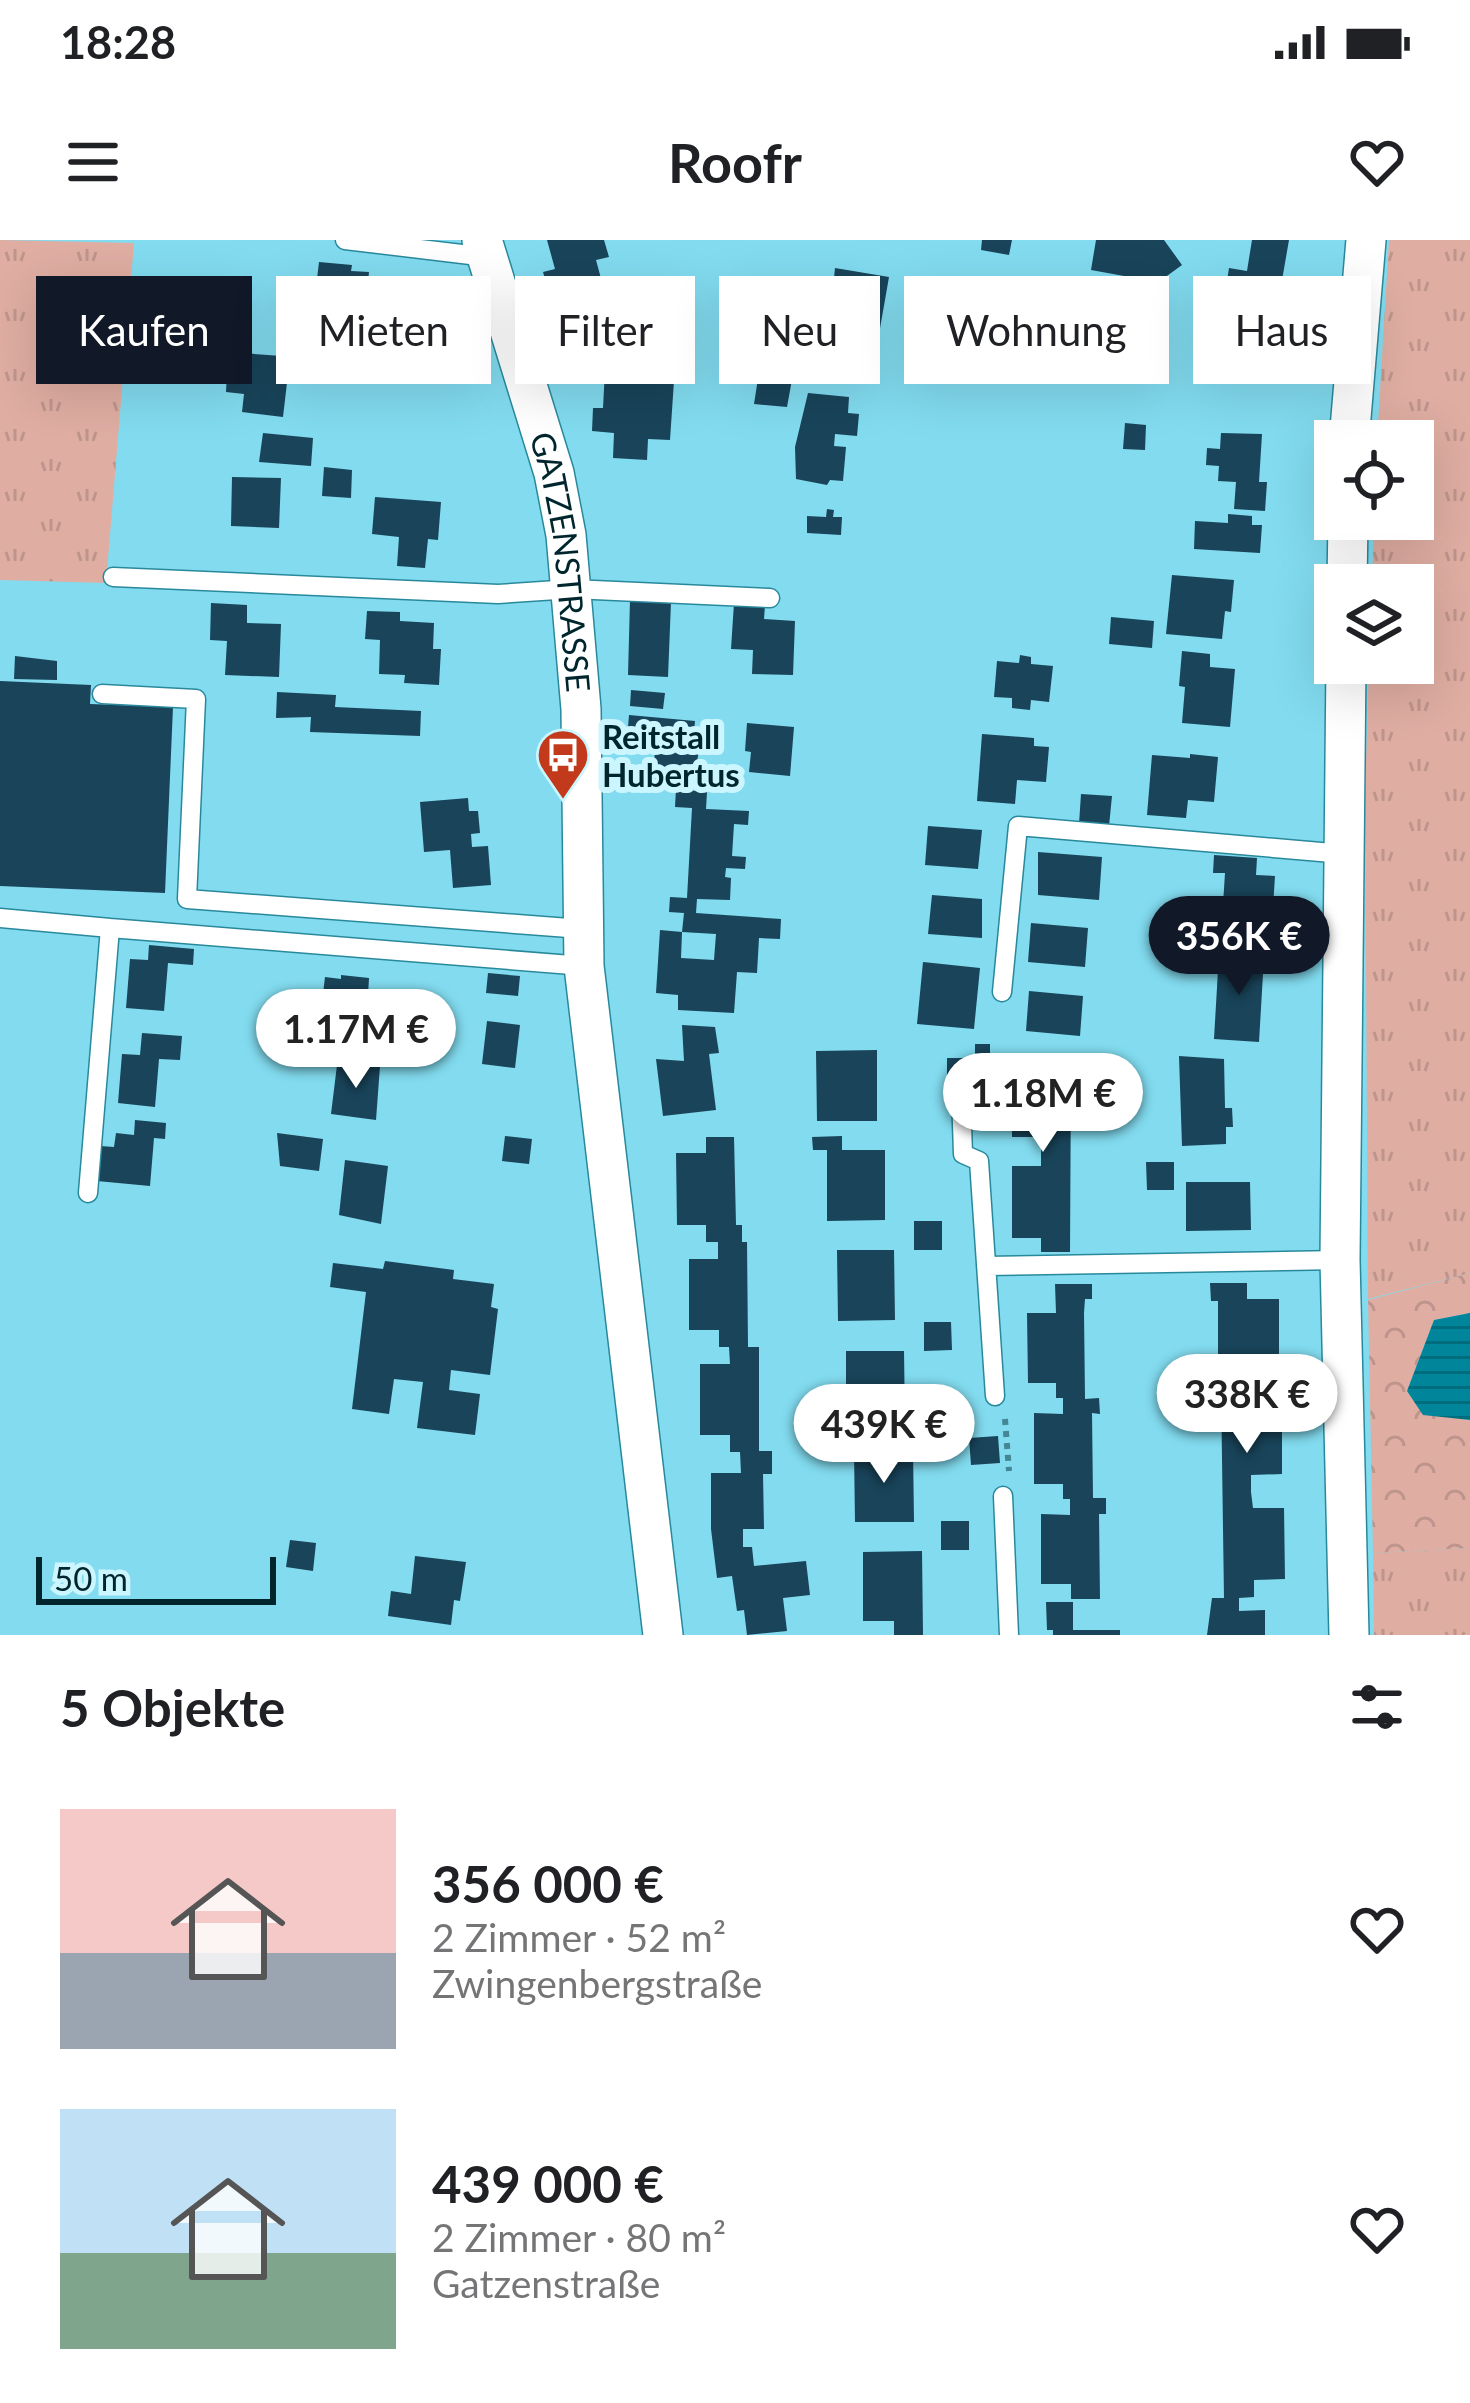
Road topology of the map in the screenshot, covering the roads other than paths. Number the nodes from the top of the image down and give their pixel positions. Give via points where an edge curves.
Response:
1 (345, 240) edge
2 (1366, 240) edge
3 (484, 249) edge
4 (1351, 420) edge
5 (113, 577) dead end
6 (572, 589) junction
7 (770, 598) dead end
8 (1346, 684) edge
9 (102, 694) dead end
10 (1344, 854) junction
11 (0, 918) edge
12 (110, 928) junction
13 (583, 947) junction
14 (1002, 992) dead end
15 (961, 1094) dead end
16 (88, 1192) dead end
17 (1340, 1260) junction
18 (986, 1266) junction
19 (995, 1396) road end
20 (1003, 1496) road end
21 (663, 1635) edge
22 (1009, 1635) edge
23 (1349, 1635) edge

1 - 3 lane
2 - 4 street
3 - 6 street, GATZENSTRASSE via 554,473
5 - 6 lane via 498,594
6 - 7 lane
6 - 13 street, GATZENSTRASSE
8 - 10 street
9 - 13 lane via 196,699 188,899
10 - 14 lane via 1018,826
10 - 17 street
11 - 12 lane
12 - 13 lane
12 - 16 lane
13 - 21 street, GATZENSTRASSE
15 - 18 lane via 963,1154 979,1161
17 - 18 lane
17 - 23 street
18 - 19 lane
20 - 22 lane

